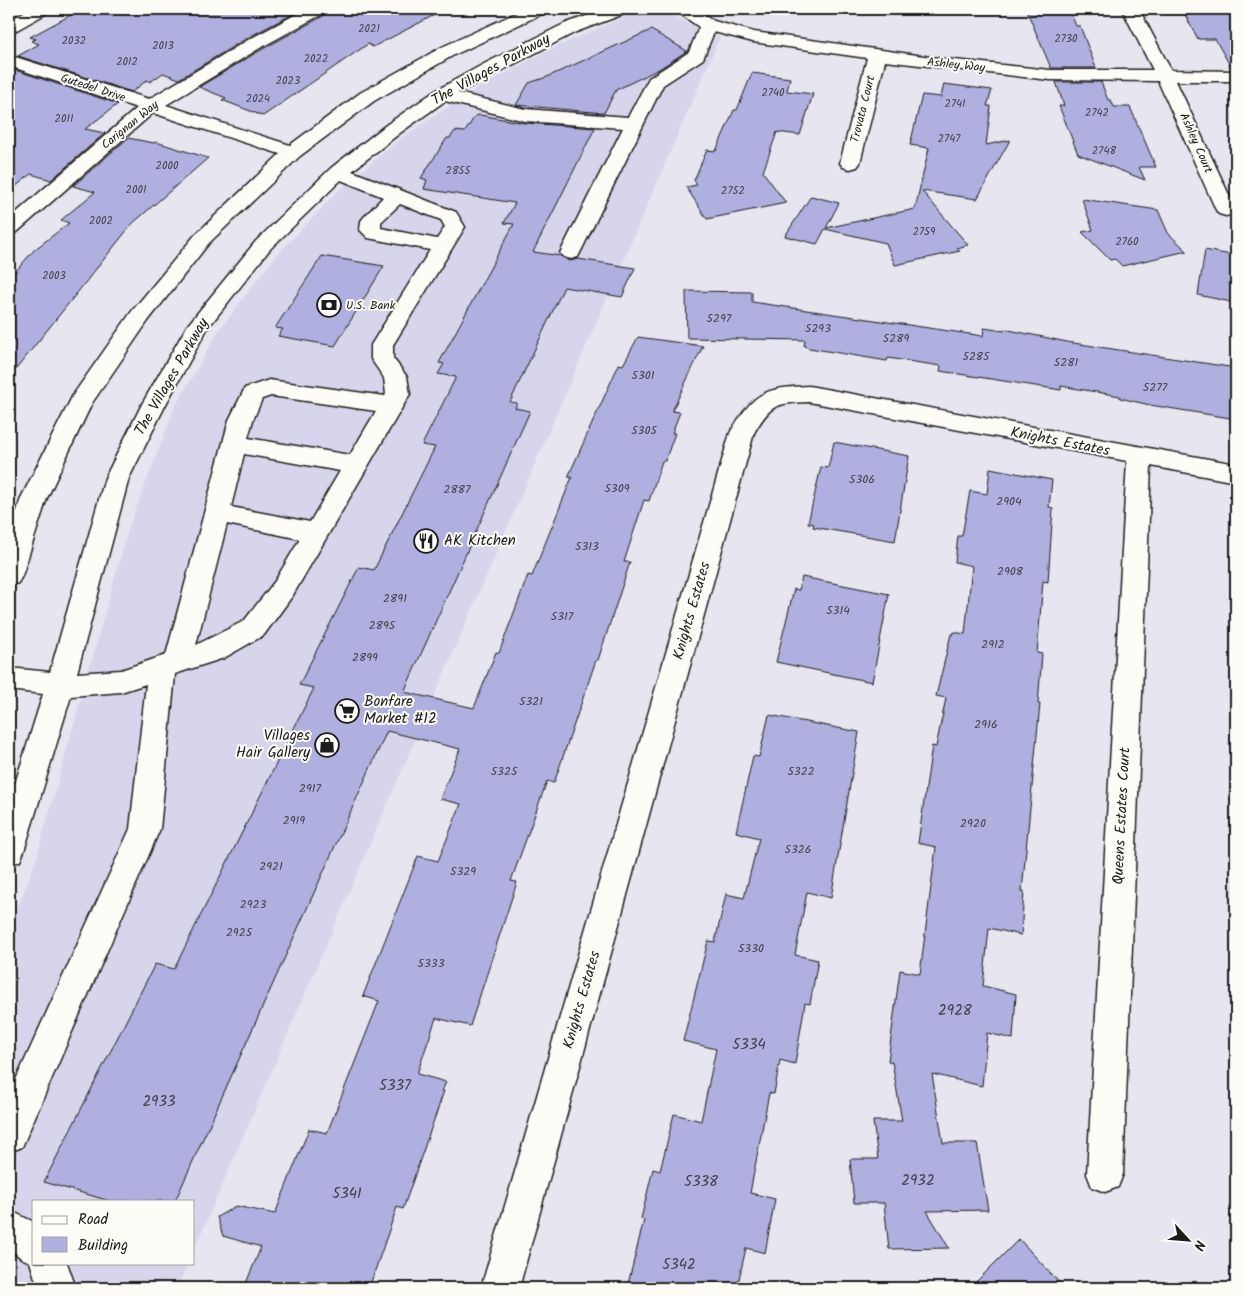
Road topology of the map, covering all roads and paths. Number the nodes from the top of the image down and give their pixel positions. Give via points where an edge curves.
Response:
1 (41, 9) edge
2 (318, 9) edge
3 (538, 9) edge
4 (620, 9) edge
5 (685, 9) edge
6 (1130, 9) edge
7 (708, 25) junction
8 (9, 27) edge
9 (877, 56) junction
10 (9, 60) edge
11 (1166, 76) junction
12 (1236, 76) edge
13 (442, 96) junction
14 (150, 107) junction
15 (634, 124) junction
16 (293, 152) junction
17 (850, 163) dead end
18 (338, 172) junction
19 (396, 196) junction
20 (1226, 210) dead end
21 (9, 229) edge
22 (443, 246) junction
23 (571, 253) dead end
24 (391, 406) junction
25 (235, 444) junction
26 (1139, 456) junction
27 (356, 465) junction
28 (1236, 473) edge
29 (217, 513) junction
30 (317, 533) junction
31 (9, 576) edge
32 (170, 665) junction
33 (9, 679) edge
34 (60, 685) junction
35 (9, 851) edge
36 (9, 1134) edge
37 (1105, 1174) dead end
38 (9, 1228) edge
39 (32, 1243) edge
40 (48, 1264) edge
41 (57, 1288) edge
42 (500, 1288) edge

1 - 8 street
2 - 14 street, Carignan Way
3 - 16 street, The Villages Parkway via 448,51 367,97
4 - 13 street, The Villages Parkway via 570,28
5 - 7 street, Ashley Way
6 - 11 street, Ashley Court
7 - 9 street, Ashley Way via 753,37
7 - 15 street via 697,55 655,82
9 - 11 street, Ashley Way via 1050,75
9 - 17 street, Trovata Court
10 - 14 street, Gutedel Drive
11 - 12 street, Ashley Way
11 - 20 street, Ashley Court
13 - 15 street via 525,115
13 - 18 street, The Villages Parkway
14 - 16 street, Gutedel Drive
14 - 21 street, Carignan Way
15 - 23 street
16 - 31 street, The Villages Parkway via 202,239 140,316 81,401 34,498
18 - 19 street
18 - 34 street, The Villages Parkway via 263,245 198,326 154,404 117,478
19 - 22 street via 449,216 455,227
19 - 22 street via 371,221 370,230 375,234
22 - 24 street via 382,345 382,359 395,377 398,394
24 - 25 street via 269,388 253,394
24 - 27 street
25 - 27 street
25 - 29 street
26 - 28 street, Knights Estates
26 - 37 street, Queens Estates Court
26 - 42 street, Knights Estates via 809,394 778,395 758,406 742,433
27 - 30 street
29 - 30 street
29 - 32 street
30 - 32 street via 284,588 254,628 214,650
32 - 34 street via 121,681
32 - 36 street via 145,829
33 - 34 street
34 - 35 street, The Villages Parkway
38 - 39 street
40 - 41 street

